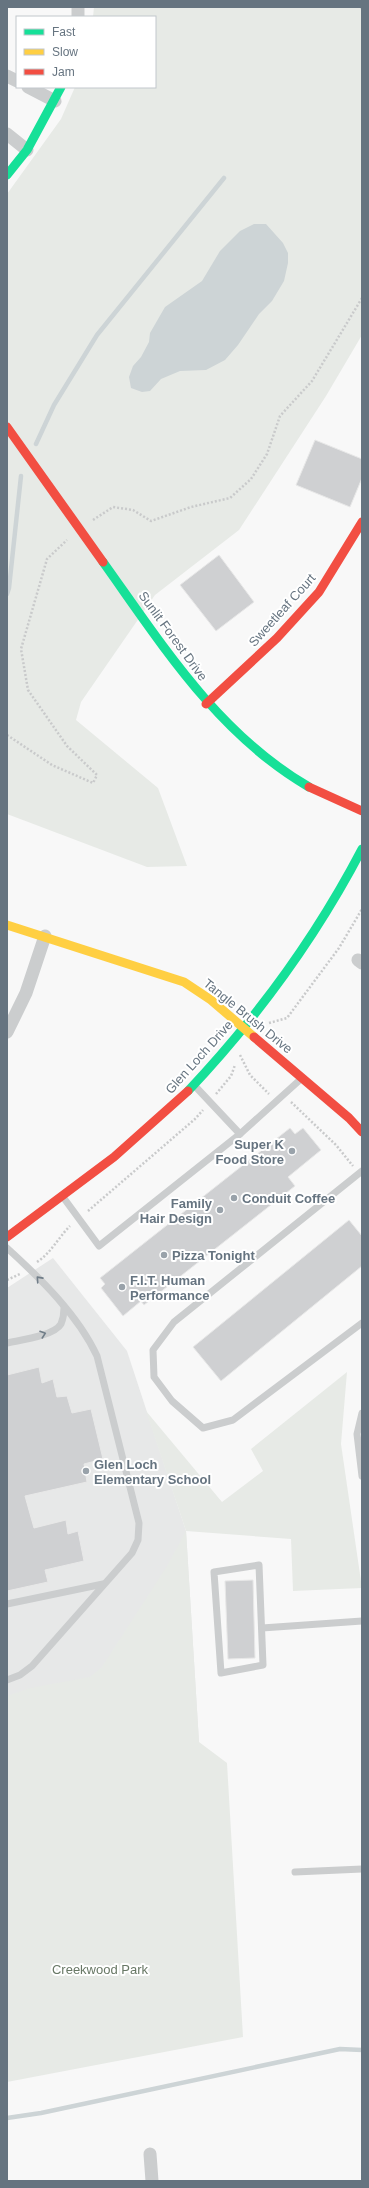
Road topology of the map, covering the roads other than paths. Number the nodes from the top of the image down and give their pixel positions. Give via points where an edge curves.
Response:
1 (7, 76) edge
2 (16, 81) edge
3 (30, 88) edge
4 (61, 88) edge
5 (55, 101) junction
6 (7, 134) edge
7 (27, 150) junction
8 (7, 175) edge
9 (7, 428) edge
10 (362, 522) edge
11 (206, 704) junction
12 (362, 811) edge
13 (362, 849) edge
14 (7, 925) edge
15 (45, 936) junction
16 (243, 1027) junction
17 (7, 1032) edge
18 (302, 1078) junction
19 (193, 1084) junction
20 (362, 1132) edge
21 (240, 1134) junction
22 (361, 1172) edge
23 (63, 1197) junction
24 (7, 1237) edge
25 (7, 1248) edge
26 (64, 1308) junction
27 (362, 1323) edge
28 (7, 1344) edge
29 (362, 1413) edge
30 (362, 1476) edge
31 (103, 1584) junction
32 (7, 1604) edge
33 (362, 1621) edge
34 (262, 1628) junction
35 (7, 1680) edge
36 (362, 1869) edge
37 (295, 1872) dead end
38 (150, 2154) dead end
39 (152, 2181) edge

1 - 2 street
3 - 5 street
4 - 5 street
5 - 7 street
6 - 7 street
7 - 8 street
9 - 11 street, Sunlit Forest Drive
10 - 11 street, Sweetleaf Court via 319,592 278,638
11 - 12 street, Sunlit Forest Drive via 262,756 294,780 337,802
13 - 16 street, Glen Loch Drive via 324,918 295,961
14 - 15 street, Tangle Brush Drive
15 - 16 street, Tangle Brush Drive via 184,982 211,1000
15 - 17 street via 26,994
16 - 18 street, Tangle Brush Drive
16 - 19 street, Glen Loch Drive
18 - 20 street, Tangle Brush Drive
18 - 21 lane
19 - 21 lane
19 - 23 street, Glen Loch Drive via 153,1124
21 - 23 lane via 99,1246
22 - 27 lane via 174,1322 153,1350 154,1378 172,1401 203,1428 233,1420
23 - 24 street, Glen Loch Drive
26 -> 25 lane via 29,1268
28 -> 26 lane via 35,1337 56,1328 60,1324
26 - 31 lane via 88,1337 97,1356 138,1523 138,1540 132,1553
29 - 30 lane via 357,1434
31 - 32 lane
31 - 35 lane via 32,1666
33 - 34 lane
34 - 34 lane via 259,1565 214,1572 221,1672 264,1665
36 - 37 lane
38 - 39 street

